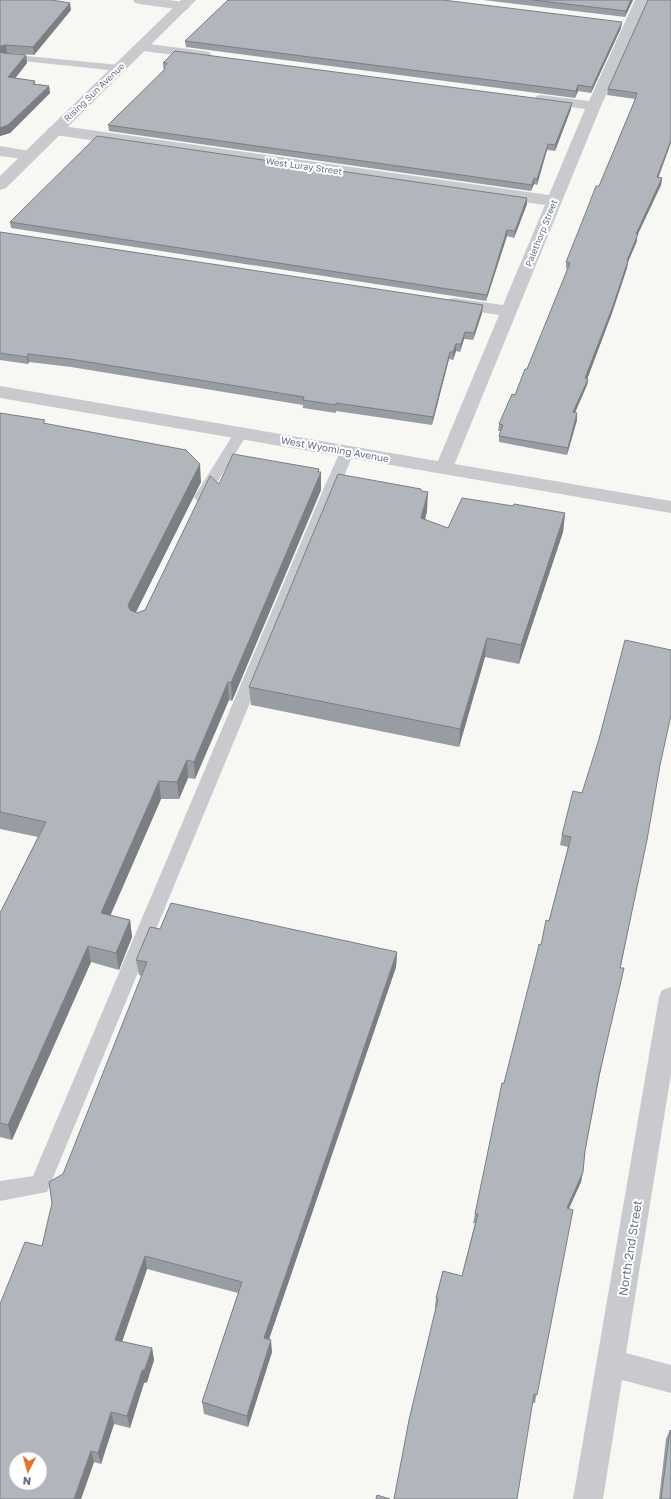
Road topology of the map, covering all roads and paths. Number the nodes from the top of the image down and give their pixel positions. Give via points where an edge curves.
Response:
1 (140, 0) edge
2 (642, 0) edge
3 (186, 3) edge
4 (142, 48) junction
5 (7, 56) edge
6 (217, 57) edge
7 (119, 68) junction
8 (531, 98) edge
9 (594, 106) junction
10 (55, 130) junction
11 (0, 151) edge
12 (30, 155) junction
13 (0, 185) edge
14 (554, 201) junction
15 (440, 301) edge
16 (510, 312) junction
17 (0, 392) edge
18 (241, 433) junction
19 (347, 452) junction
20 (444, 468) junction
21 (671, 507) edge
22 (193, 513) edge
23 (671, 997) edge
24 (0, 1191) edge
25 (611, 1363) junction
26 (671, 1379) edge
27 (588, 1499) edge

1 - 3 street
2 - 9 street, Palethorp Street via 624,23
3 - 4 street, Rising Sun Avenue
4 - 6 street
4 - 7 street, Rising Sun Avenue
5 - 7 lane
7 - 10 street, Rising Sun Avenue
8 - 9 street
9 - 14 street, Palethorp Street
10 - 12 street, Rising Sun Avenue
10 - 14 street, West Luray Street
11 - 12 street
12 - 13 street, Rising Sun Avenue
14 - 16 street, Palethorp Street
15 - 16 street
16 - 20 street, Palethorp Street
17 - 18 street, West Wyoming Avenue
18 - 19 street, West Wyoming Avenue
18 - 22 lane
19 - 20 street, West Wyoming Avenue
19 - 24 lane via 40,1185
20 - 21 street, West Wyoming Avenue
23 - 25 street, North 2nd Street
25 - 26 street
25 - 27 street, North 2nd Street

